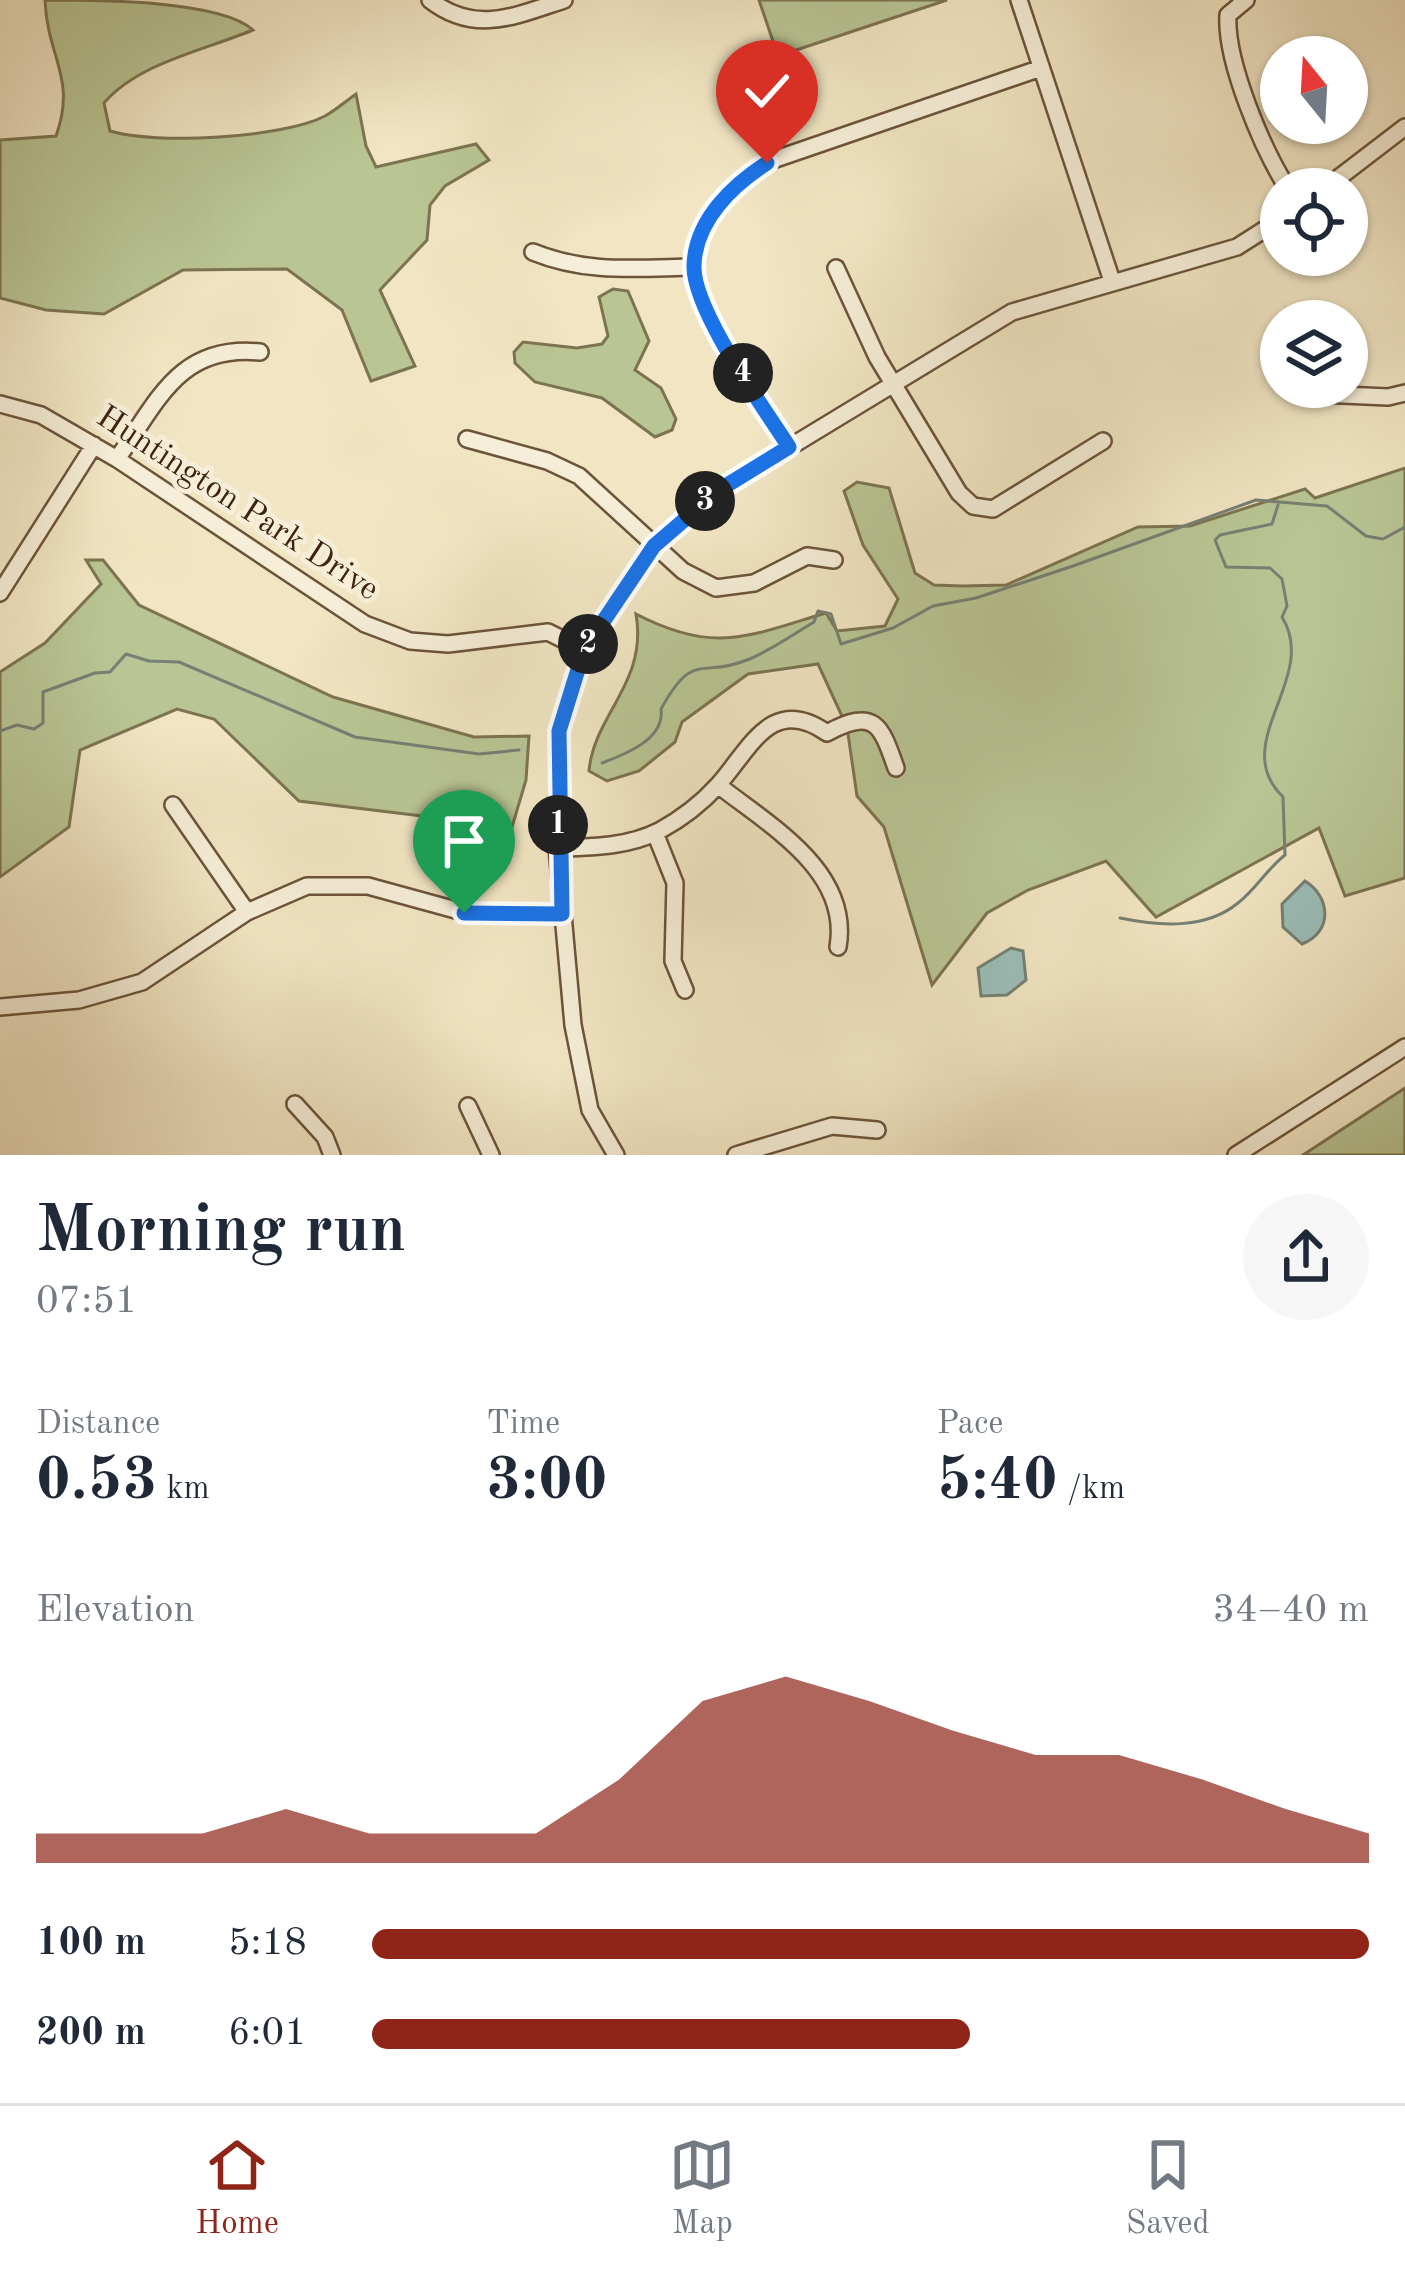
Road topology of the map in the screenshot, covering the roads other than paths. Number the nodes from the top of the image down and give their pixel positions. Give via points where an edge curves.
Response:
1 (430, 0) edge
2 (564, 0) edge
3 (1018, 0) edge
4 (1246, 0) edge
5 (1041, 68) junction
6 (1402, 134) edge
7 (1275, 168) edge
8 (1354, 168) edge
9 (1260, 233) edge
10 (533, 252) dead end
11 (694, 266) junction
12 (836, 268) dead end
13 (1112, 281) junction
14 (260, 352) dead end
15 (894, 384) junction
16 (1405, 393) edge
17 (1368, 396) edge
18 (0, 404) edge
19 (467, 439) dead end
20 (1103, 441) dead end
21 (94, 445) junction
22 (789, 447) junction
23 (116, 459) junction
24 (654, 546) junction
25 (834, 560) dead end
26 (0, 593) edge
27 (584, 650) junction
28 (896, 768) dead end
29 (718, 784) junction
30 (173, 805) dead end
31 (655, 833) junction
32 (557, 848) junction
33 (247, 912) junction
34 (562, 914) junction
35 (838, 946) dead end
36 (685, 991) dead end
37 (0, 1007) edge
38 (1405, 1047) edge
39 (295, 1104) dead end
40 (468, 1106) dead end
41 (877, 1130) dead end
42 (332, 1155) edge
43 (491, 1155) edge
44 (616, 1155) edge
45 (736, 1155) edge
46 (1236, 1155) edge

1 - 2 street via 475,22
3 - 5 street
4 - 7 street via 1228,15 1226,40
5 - 11 street via 767,163 735,184 711,214
5 - 13 street
6 - 8 street
9 - 13 street via 1237,247
10 - 11 street via 596,270
11 - 22 street via 712,323
12 - 15 street
13 - 15 street via 1012,312
14 - 23 street via 209,355 179,371
15 - 20 street via 973,506 994,509
15 - 22 street
16 - 17 street
18 - 21 street, Huntington Park Drive
19 - 24 street via 579,476
21 - 23 street, Huntington Park Drive
21 - 26 street
22 - 24 street via 719,490
23 - 27 street, Huntington Park Drive via 365,624 448,644 548,632
24 - 25 street via 716,588 754,583 807,556
24 - 27 street
27 - 32 street via 559,731
28 - 29 street via 874,722 859,719 827,733 812,722 774,723
29 - 31 street
29 - 35 street via 817,865 843,920
30 - 33 street
31 - 32 street via 605,847
31 - 36 street via 674,883 673,961
32 - 34 street
33 - 34 street via 307,886 368,886 464,913
33 - 37 street via 142,982 79,1000
34 - 44 street via 590,1110
38 - 46 street
39 - 42 street
40 - 43 street
41 - 45 street via 832,1126

